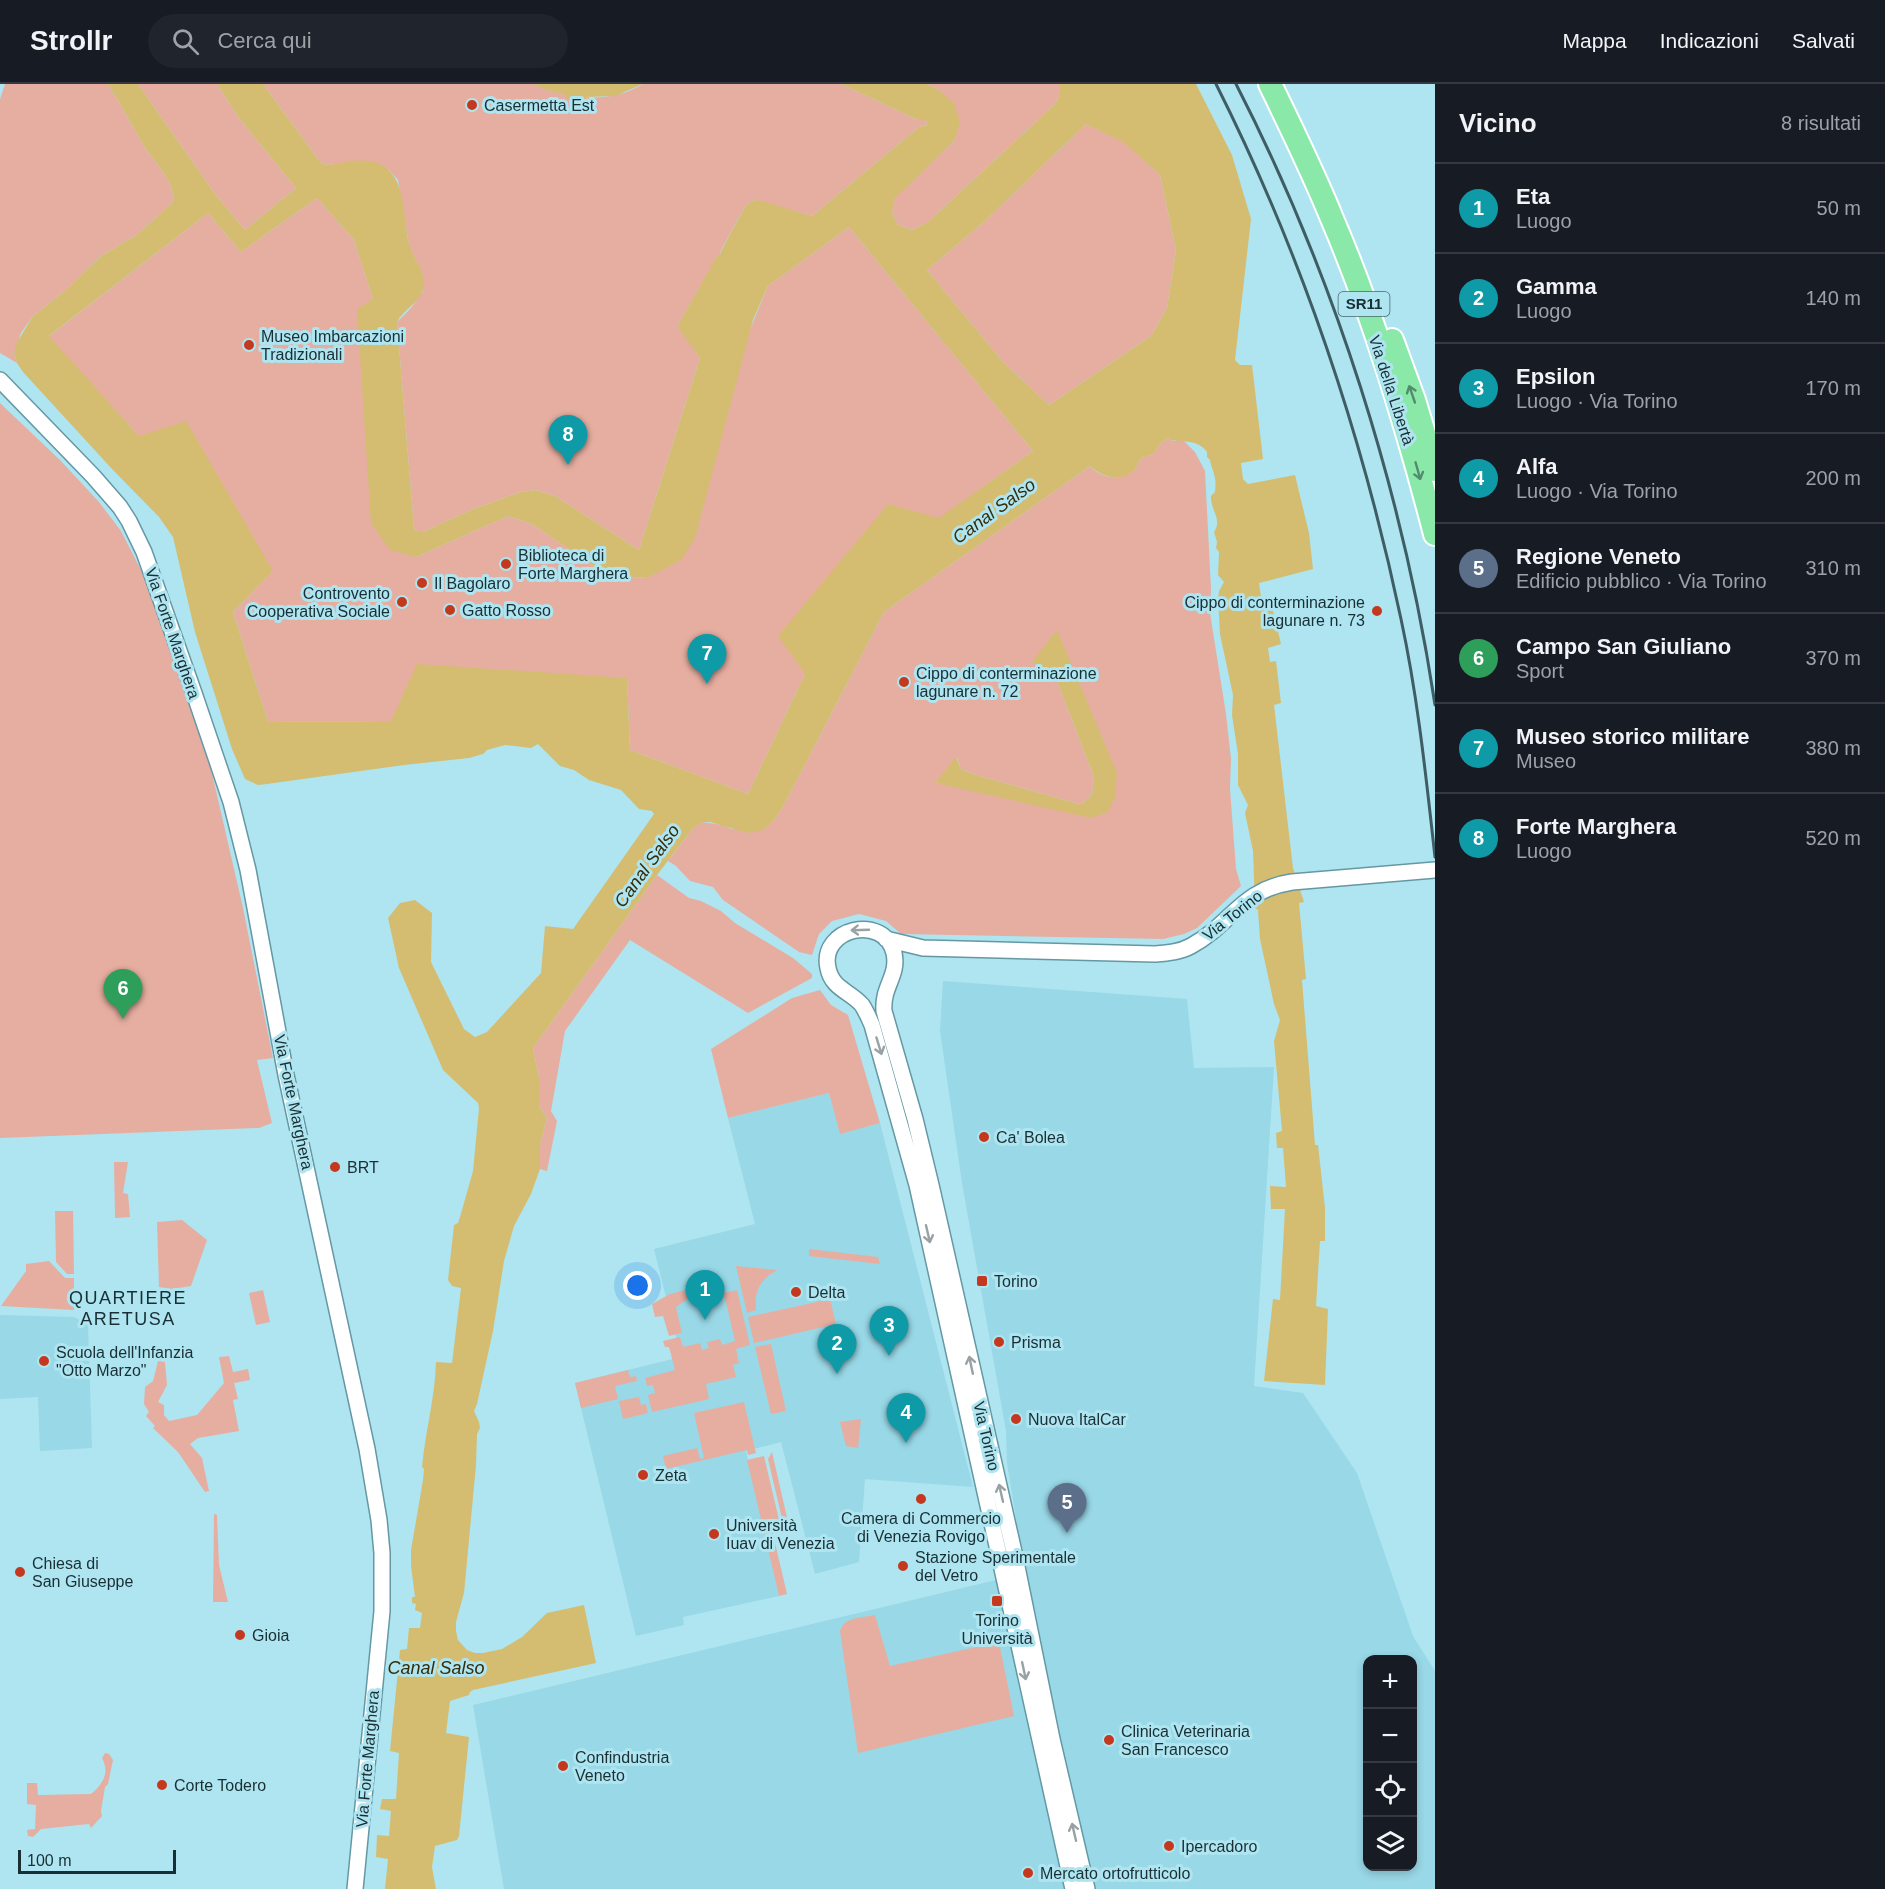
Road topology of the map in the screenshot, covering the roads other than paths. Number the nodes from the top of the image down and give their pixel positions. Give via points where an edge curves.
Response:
1 (1270, 84) edge
2 (1284, 84) edge
3 (0, 380) edge
4 (1435, 470) edge
5 (1435, 534) edge
6 (1435, 870) edge
7 (886, 939) junction
8 (922, 948) junction
9 (895, 969) junction
10 (887, 986) junction
11 (851, 995) junction
12 (355, 1889) edge
13 (1073, 1889) edge
14 (1087, 1889) edge

1 -> 5 highway, Via della Libertà / SR11 via 1334,222 1394,392
4 -> 2 highway, Via della Libertà / SR11 via 1414,400 1352,231
3 - 12 street, Via Forte Marghera via 93,476 129,521 148,562 198,705 231,802 248,870 286,1075 380,1520 381,1611
6 - 8 street, Via Torino via 1269,887 1248,899 1205,937 1172,953
7 - 8 street, Via Torino
7 - 9 street via 892,948
7 -> 11 street, Via Torino via 870,930 858,929 833,943 827,958 828,970 839,988
8 - 9 street
9 - 10 street, Via Torino
10 - 11 street via 868,996
14 -> 10 street, Via Torino via 932,1185 886,1023 883,1001
11 -> 13 street, Via Torino via 861,1004 872,1025 917,1185

